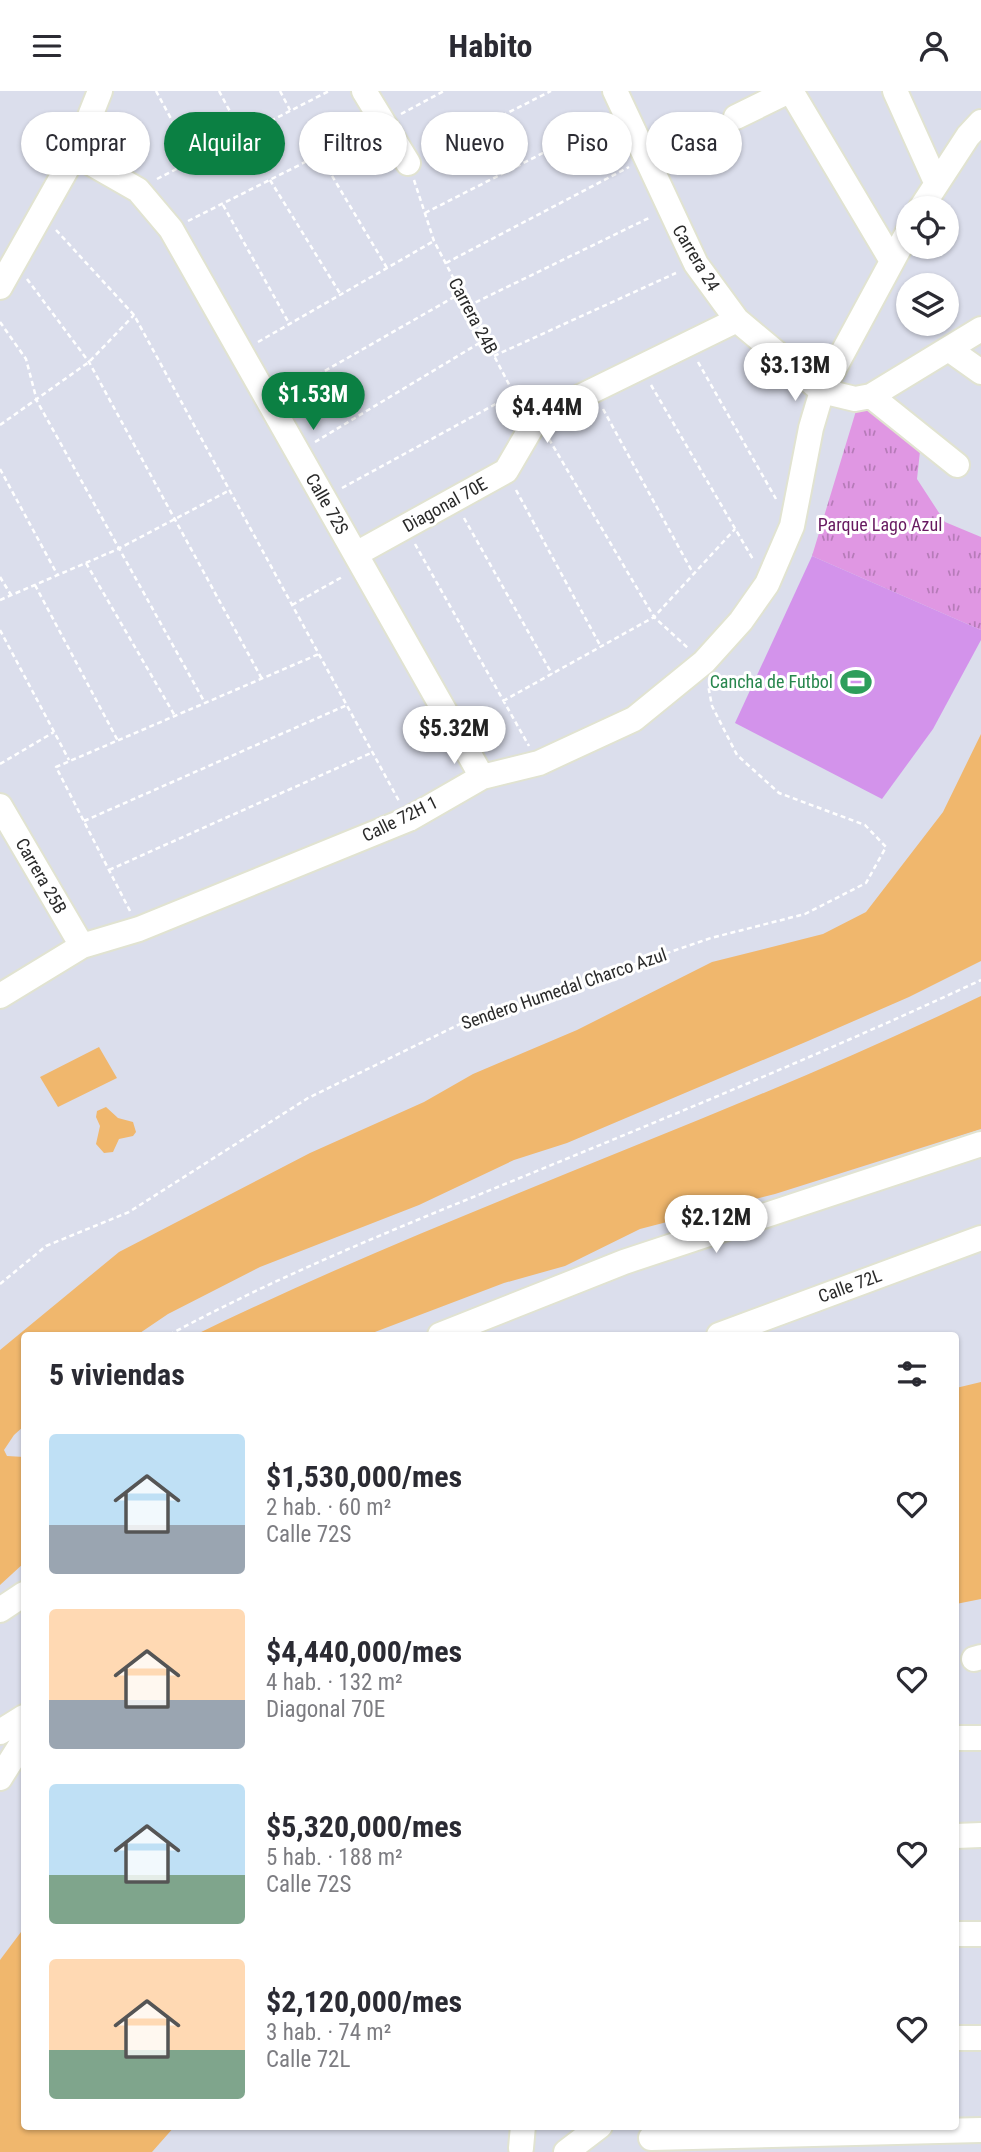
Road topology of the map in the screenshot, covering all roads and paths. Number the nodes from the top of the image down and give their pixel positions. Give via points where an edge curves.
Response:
1 (100, 91) edge
2 (156, 91) edge
3 (219, 91) edge
4 (280, 91) edge
5 (328, 91) edge
6 (365, 91) edge
7 (444, 91) edge
8 (551, 91) edge
9 (790, 91) edge
10 (895, 91) edge
11 (619, 102) edge
12 (290, 110) junction
13 (92, 112) edge
14 (168, 112) edge
15 (230, 112) edge
16 (377, 112) edge
17 (405, 112) edge
18 (285, 113) edge
19 (742, 114) edge
20 (981, 122) edge
21 (645, 159) junction
22 (408, 163) joint
23 (299, 165) edge
24 (63, 175) edge
25 (111, 175) edge
26 (166, 175) edge
27 (331, 175) edge
28 (271, 180) junction
29 (936, 182) junction
30 (138, 190) junction
31 (928, 196) edge
32 (223, 204) junction
33 (667, 208) junction
34 (40, 212) junction
35 (425, 213) junction
36 (171, 229) junction
37 (434, 241) junction
38 (896, 254) edge
39 (892, 261) junction
40 (15, 263) junction
41 (446, 263) junction
42 (696, 264) junction
43 (387, 268) junction
44 (0, 287) edge
45 (461, 293) junction
46 (341, 295) junction
47 (468, 306) junction
48 (134, 315) junction
49 (737, 320) junction
50 (0, 322) edge
51 (290, 325) junction
52 (981, 330) edge
53 (486, 339) junction
54 (688, 344) junction
55 (950, 350) junction
56 (239, 352) junction
57 (494, 356) junction
58 (89, 362) junction
59 (640, 367) junction
60 (981, 372) edge
61 (593, 390) junction
62 (822, 391) junction
63 (881, 391) junction
64 (514, 394) junction
65 (37, 401) junction
66 (270, 402) junction
67 (537, 418) junction
68 (0, 425) edge
69 (298, 452) junction
70 (957, 465) dead end
71 (0, 469) edge
72 (506, 471) junction
73 (230, 491) junction
74 (323, 498) junction
75 (454, 499) junction
76 (176, 518) junction
77 (405, 526) junction
78 (792, 526) junction
79 (735, 529) junction
80 (118, 549) junction
81 (360, 560) junction
82 (86, 563) junction
83 (58, 575) junction
84 (694, 575) junction
85 (0, 577) edge
86 (768, 584) junction
87 (35, 585) junction
88 (11, 595) junction
89 (0, 600) edge
90 (292, 605) junction
91 (654, 617) junction
92 (0, 630) edge
93 (601, 647) junction
94 (319, 654) junction
95 (704, 662) junction
96 (552, 674) junction
97 (262, 679) junction
98 (503, 701) junction
99 (205, 703) junction
100 (346, 705) junction
101 (175, 716) junction
102 (54, 732) junction
103 (118, 741) junction
104 (372, 753) junction
105 (70, 761) junction
106 (540, 763) junction
107 (0, 764) edge
108 (482, 777) junction
109 (0, 806) edge
110 (409, 819) junction
111 (83, 821) junction
112 (109, 870) junction
113 (139, 929) junction
114 (82, 946) junction
115 (981, 980) edge
116 (0, 996) edge
117 (981, 1143) edge
118 (981, 1238) edge
119 (0, 1284) edge
120 (175, 1332) edge
121 (448, 1332) edge
122 (727, 1332) edge
123 (21, 1596) edge
124 (0, 1610) edge
125 (21, 1719) edge
126 (0, 1732) edge
127 (959, 1738) edge
128 (981, 1738) edge
129 (21, 1745) edge
130 (0, 1778) edge
131 (981, 1835) edge
132 (959, 1836) edge
133 (959, 1934) edge
134 (981, 1934) edge
135 (959, 2038) edge
136 (981, 2038) edge
137 (595, 2130) edge
138 (981, 2130) edge
139 (784, 2138) edge
140 (651, 2139) edge
141 (566, 2152) edge

1 - 13 street
2 - 14 path
3 - 15 path
4 - 12 path
5 - 12 path
6 - 16 street
7 - 17 path
8 - 22 path
9 - 19 street
9 - 39 street
10 - 29 street
11 - 21 street, Carrera 24
11 - 35 path
12 - 18 path
20 - 29 street
21 - 33 street, Carrera 24
21 - 41 path
22 - 35 path, Carrera 24B
23 - 28 path
24 - 34 street
25 - 30 street, Calle 72S
26 - 30 path
27 - 43 path
28 - 32 path
28 - 46 path
29 - 31 street
30 - 36 street, Calle 72S
32 - 36 path
32 - 51 path
33 - 42 street, Carrera 24
33 - 47 path
34 - 40 street
34 - 48 path
35 - 37 path, Carrera 24B
36 - 56 street, Calle 72S
37 - 41 path, Carrera 24B
37 - 43 path
38 - 39 street, Calle 72H 1
39 - 62 street, Calle 72H 1
40 - 44 street
40 - 58 path
41 - 45 path, Carrera 24B
42 - 49 street, Carrera 24
42 - 57 path
43 - 46 path
45 - 47 path, Carrera 24B
45 - 66 path
46 - 51 path
47 - 53 path, Carrera 24B
48 - 58 path
48 - 73 path
49 - 54 street
49 - 62 street, Carrera 24
50 - 65 path via 26,359
51 - 56 path
52 - 55 street
53 - 57 path, Carrera 24B
53 - 69 path
54 - 59 street
54 - 78 path
55 - 60 street
55 - 63 street
56 - 66 street, Calle 72S
57 - 64 path, Carrera 24B
58 - 65 path
58 - 76 path
59 - 61 street
59 - 79 path
61 - 67 street
61 - 84 path
62 - 63 street via 855,399
62 - 78 street, Calle 72H 1
63 - 70 street
64 - 67 path, Carrera 24B
64 - 74 path
65 - 68 path
65 - 80 path
66 - 69 street, Calle 72S
67 - 72 street, Diagonal 70E
67 - 91 path, Carrera 24B
69 - 74 street, Calle 72S
71 - 83 path
72 - 75 street, Diagonal 70E
72 - 93 path
73 - 76 path
73 - 90 path
74 - 81 street, Calle 72S
75 - 77 street, Diagonal 70E
75 - 96 path
76 - 80 path
76 - 97 path
77 - 81 street, Diagonal 70E
77 - 98 path
78 - 86 street, Calle 72H 1
79 - 84 path
79 - 86 path
80 - 82 path
80 - 99 path
81 - 90 path
81 - 108 street, Calle 72S
82 - 83 path
82 - 101 path
83 - 87 path
84 - 91 path
85 - 88 path
86 - 95 street, Calle 72H 1
87 - 88 path
87 - 103 path
88 - 89 path
90 - 94 path
91 - 93 path
91 - 95 path, Carrera 24B
92 - 102 path
93 - 96 path
94 - 97 path
94 - 100 path
95 - 106 street, Calle 72H 1 via 634,719
95 - 119 path, Sendero Humedal Charco Azul via 712,706 737,755 779,793 865,825 886,846 866,883 805,914 711,938 460,1024 308,1098 129,1212 46,1246
96 - 98 path
97 - 99 path
98 - 106 path
99 - 101 path
100 - 104 path
100 - 111 path
101 - 103 path
102 - 105 path
102 - 107 path
103 - 105 path
104 - 110 path
104 - 112 path
105 - 111 path via 56,767
106 - 108 street, Calle 72H 1
108 - 110 street, Calle 72H 1
109 - 114 street, Carrera 25B
110 - 113 street, Calle 72H 1
111 - 112 path
112 - 113 path
113 - 114 street, Calle 72H 1
114 - 116 street, Calle 72H 1
115 - 120 path via 825,1052 406,1225
117 - 121 street via 624,1262
118 - 122 street, Calle 72L
123 - 124 street
125 - 126 street
127 - 128 street
129 - 130 street
131 - 132 street
133 - 134 street
135 - 136 street
137 - 141 street
138 - 139 street
139 - 140 street

